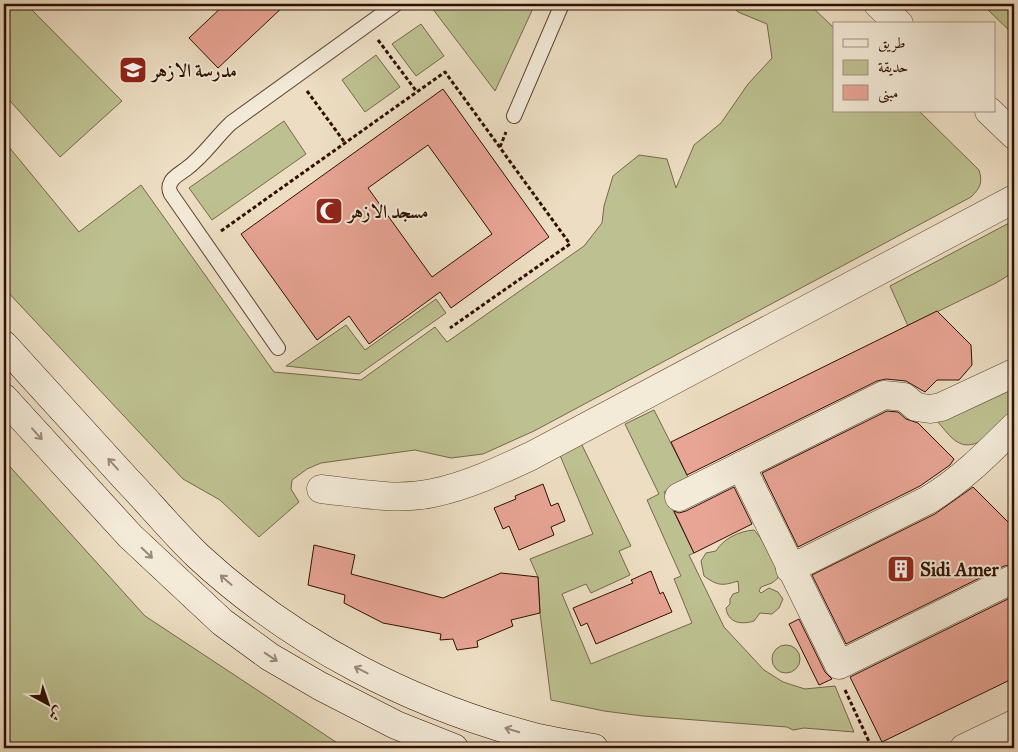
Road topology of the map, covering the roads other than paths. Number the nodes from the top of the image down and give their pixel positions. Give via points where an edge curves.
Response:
1 (396, 4) edge
2 (562, 4) edge
3 (990, 112) edge
4 (514, 116) dead end
5 (1014, 135) edge
6 (1014, 199) edge
7 (4, 345) edge
8 (278, 348) dead end
9 (1014, 373) edge
10 (4, 398) edge
11 (1014, 428) edge
12 (741, 466) junction
13 (321, 490) dead end
14 (679, 497) dead end
15 (790, 569) junction
16 (1010, 580) dead end
17 (1014, 724) edge
18 (454, 748) edge
19 (594, 748) edge
20 (964, 748) edge

1 - 8 lane via 231,123 201,157 170,184 171,194
2 - 4 lane
3 - 5 street
6 - 13 street via 482,479 432,494 394,497
19 -> 7 street via 538,738 465,715 384,682 288,627 198,555
9 - 12 street via 930,409 916,407 904,397 884,395
10 -> 18 street via 130,536 222,622 270,657 320,686 396,725
11 - 15 street via 948,488
12 - 14 street
12 - 15 street
15 - 16 street via 839,665
17 - 20 street

